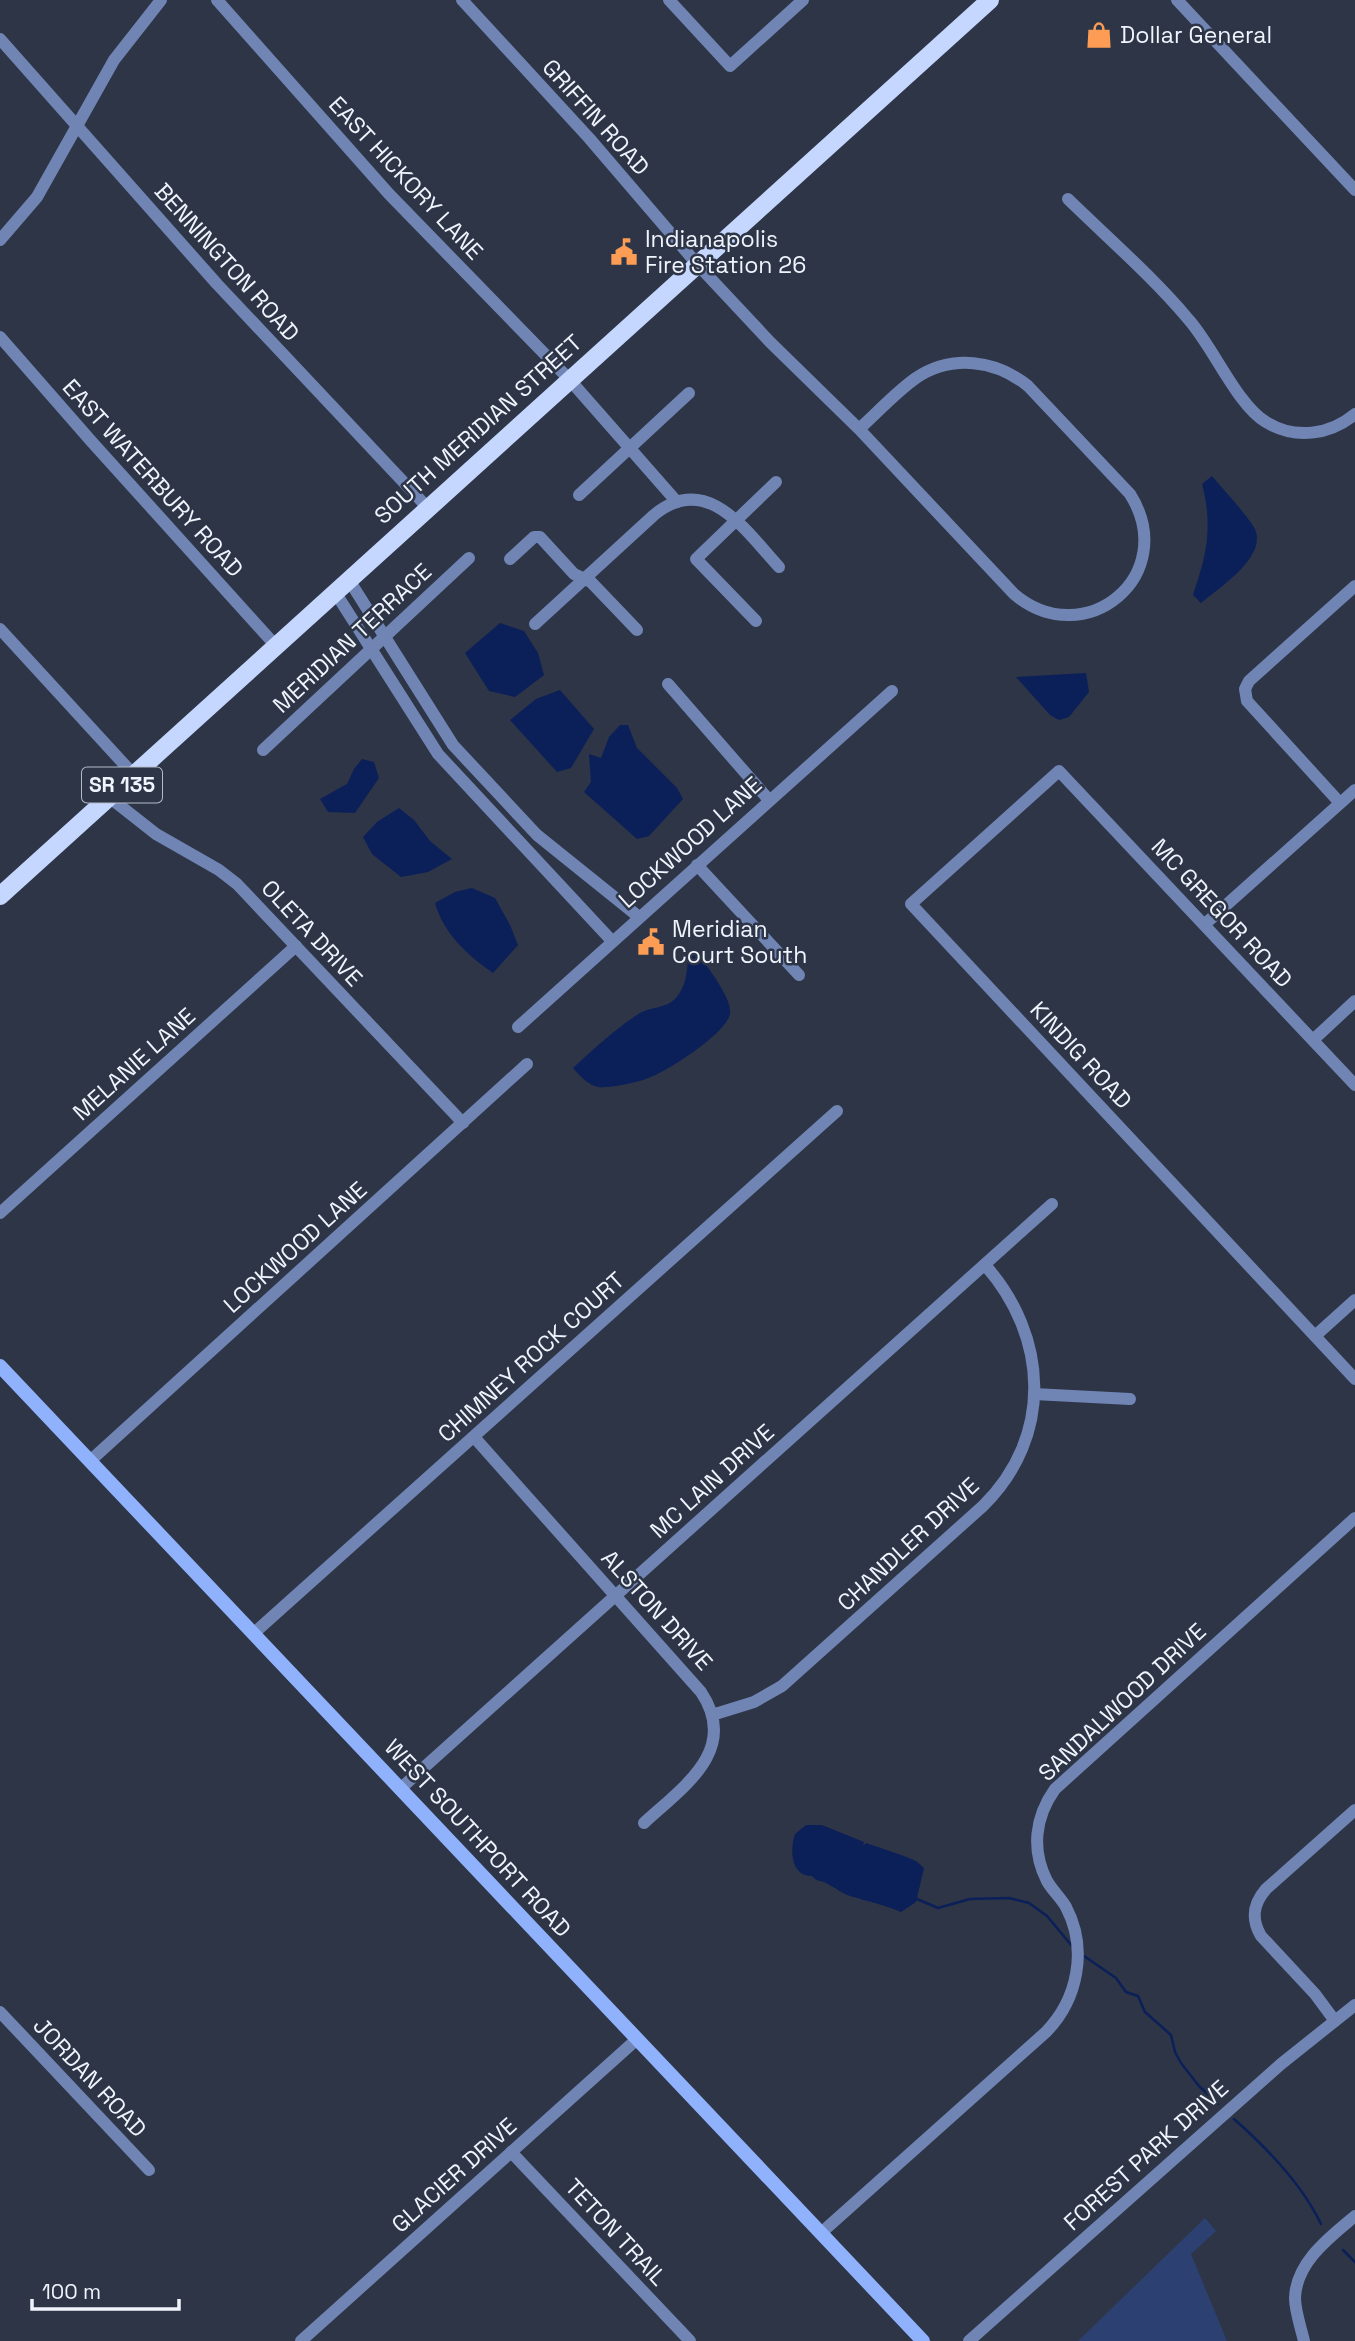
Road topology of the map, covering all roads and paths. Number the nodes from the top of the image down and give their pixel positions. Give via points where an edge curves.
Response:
1 (161, 0) edge
2 (217, 0) edge
3 (462, 0) edge
4 (669, 0) edge
5 (803, 0) edge
6 (990, 0) edge
7 (1177, 0) edge
8 (0, 39) edge
9 (76, 126) junction
10 (1355, 190) edge
11 (1068, 199) dead end
12 (0, 240) edge
13 (697, 264) junction
14 (0, 337) edge
15 (569, 379) junction
16 (689, 393) dead end
17 (1355, 414) edge
18 (859, 429) junction
19 (629, 447) junction
20 (775, 482) dead end
21 (579, 495) dead end
22 (677, 502) junction
23 (428, 508) junction
24 (736, 520) junction
25 (469, 558) dead end
26 (510, 559) dead end
27 (779, 567) dead end
28 (584, 578) junction
29 (342, 586) junction
30 (1355, 586) edge
31 (757, 621) dead end
32 (535, 624) dead end
33 (0, 628) edge
34 (637, 630) dead end
35 (384, 636) junction
36 (276, 646) junction
37 (371, 649) junction
38 (668, 684) dead end
39 (892, 691) dead end
40 (263, 750) dead end
41 (1059, 771) joint
42 (134, 775) junction
43 (1355, 790) edge
44 (110, 797) junction
45 (769, 800) junction
46 (1340, 803) junction
47 (697, 864) junction
48 (0, 895) edge
49 (639, 917) junction
50 (1205, 924) junction
51 (612, 941) junction
52 (296, 946) junction
53 (799, 975) dead end
54 (1355, 1001) edge
55 (518, 1027) dead end
56 (1313, 1040) junction
57 (527, 1064) dead end
58 (1355, 1085) edge
59 (837, 1111) dead end
60 (463, 1123) junction
61 (1052, 1203) dead end
62 (0, 1213) edge
63 (985, 1265) junction
64 (1355, 1300) edge
65 (1315, 1336) junction
66 (0, 1366) edge
67 (1355, 1378) edge
68 (1034, 1394) junction
69 (1130, 1399) dead end
70 (474, 1437) junction
71 (90, 1461) junction
72 (1355, 1517) edge
73 (615, 1596) junction
74 (253, 1633) junction
75 (712, 1715) junction
76 (400, 1788) junction
77 (1355, 1810) edge
78 (644, 1823) dead end
79 (1355, 2005) edge
80 (0, 2012) edge
81 (1335, 2021) junction
82 (636, 2040) junction
83 (511, 2152) junction
84 (149, 2170) dead end
85 (1355, 2216) edge
86 (821, 2233) junction
87 (301, 2341) edge
88 (690, 2341) edge
89 (923, 2341) edge
90 (969, 2341) edge
91 (1304, 2341) edge

1 - 9 street via 114,60
2 - 15 street, EAST HICKORY LANE via 389,194
3 - 13 street, GRIFFIN ROAD
4 - 5 street via 730,66
6 - 13 main road, SOUTH MERIDIAN STREET / SR 135
7 - 10 street
8 - 9 street, BENNINGTON ROAD
9 - 12 street via 37,197
9 - 23 street, BENNINGTON ROAD via 216,284
11 - 17 street via 1184,313 1245,403 1264,421 1306,433 1336,426
13 - 15 main road, SOUTH MERIDIAN STREET / SR 135
13 - 18 street, GRIFFIN ROAD
14 - 36 street, EAST WATERBURY ROAD
15 - 19 street, EAST HICKORY LANE
15 - 23 main road, SOUTH MERIDIAN STREET / SR 135
16 - 19 street
18 - 18 street, GRIFFIN ROAD via 1025,603 1046,613 1073,615 1095,610 1131,583 1138,572 1144,550 1142,519 1130,494 1021,380 1002,369 966,362 943,365 911,382
19 - 21 street
19 - 22 street, EAST HICKORY LANE
20 - 24 street
22 - 24 street via 710,502
22 - 28 street via 657,512
23 - 29 main road, SOUTH MERIDIAN STREET / SR 135
24 - 27 street
24 - 31 street via 696,559
25 - 35 street, MERIDIAN TERRACE
26 - 28 street via 537,536 574,574
28 - 32 street
28 - 34 street
29 - 35 street
29 - 36 main road, SOUTH MERIDIAN STREET / SR 135
29 - 37 street
30 - 46 street via 1245,689 1247,701
33 - 42 street
35 - 37 street, MERIDIAN TERRACE
35 - 49 street via 453,745 537,835
36 - 42 main road, SOUTH MERIDIAN STREET / SR 135
37 - 40 street, MERIDIAN TERRACE
37 - 51 street via 438,754
38 - 45 street
39 - 45 street, LOCKWOOD LANE
41 - 50 street, MC GREGOR ROAD
41 - 65 street, KINDIG ROAD via 911,904
42 - 44 main road, SOUTH MERIDIAN STREET / SR 135
43 - 46 street
44 - 48 main road, SOUTH MERIDIAN STREET / SR 135
44 - 52 street, OLETA DRIVE via 156,834 227,876
45 - 47 street, LOCKWOOD LANE
46 - 50 street
47 - 49 street, LOCKWOOD LANE
47 - 53 street
49 - 51 street, LOCKWOOD LANE
50 - 56 street, MC GREGOR ROAD
51 - 55 street, LOCKWOOD LANE
52 - 60 street, OLETA DRIVE
52 - 62 street, MELANIE LANE
54 - 56 street
56 - 58 street, MC GREGOR ROAD
57 - 60 street, LOCKWOOD LANE
59 - 70 street, CHIMNEY ROCK COURT
60 - 71 street, LOCKWOOD LANE
61 - 63 street, MC LAIN DRIVE
63 - 68 street, CHANDLER DRIVE via 1015,1306 1027,1335
63 - 73 street, MC LAIN DRIVE
64 - 65 street
65 - 67 street, KINDIG ROAD
66 - 71 main road, WEST SOUTHPORT ROAD
68 - 69 street
68 - 75 street, CHANDLER DRIVE via 1021,1450 986,1503 779,1689
70 - 73 street, ALSTON DRIVE
70 - 74 street, CHIMNEY ROCK COURT
71 - 74 main road, WEST SOUTHPORT ROAD
72 - 86 street, SANDALWOOD DRIVE via 1052,1793 1040,1818 1037,1845 1044,1872 1066,1907 1077,1941 1076,1977 1068,2002 1046,2032
73 - 75 street, ALSTON DRIVE via 701,1692
73 - 76 street, MC LAIN DRIVE
74 - 76 main road, WEST SOUTHPORT ROAD
75 - 78 street via 713,1738 704,1764
76 - 82 main road, WEST SOUTHPORT ROAD
77 - 81 street via 1266,1889 1254,1914 1261,1936
79 - 81 street, FOREST PARK DRIVE
80 - 84 street, JORDAN ROAD
81 - 90 street, FOREST PARK DRIVE via 1286,2059
82 - 83 street, GLACIER DRIVE
82 - 86 main road, WEST SOUTHPORT ROAD
83 - 87 street, GLACIER DRIVE
83 - 88 street, TETON TRAIL
85 - 91 street via 1312,2256 1297,2284 1295,2301
86 - 89 main road, WEST SOUTHPORT ROAD

